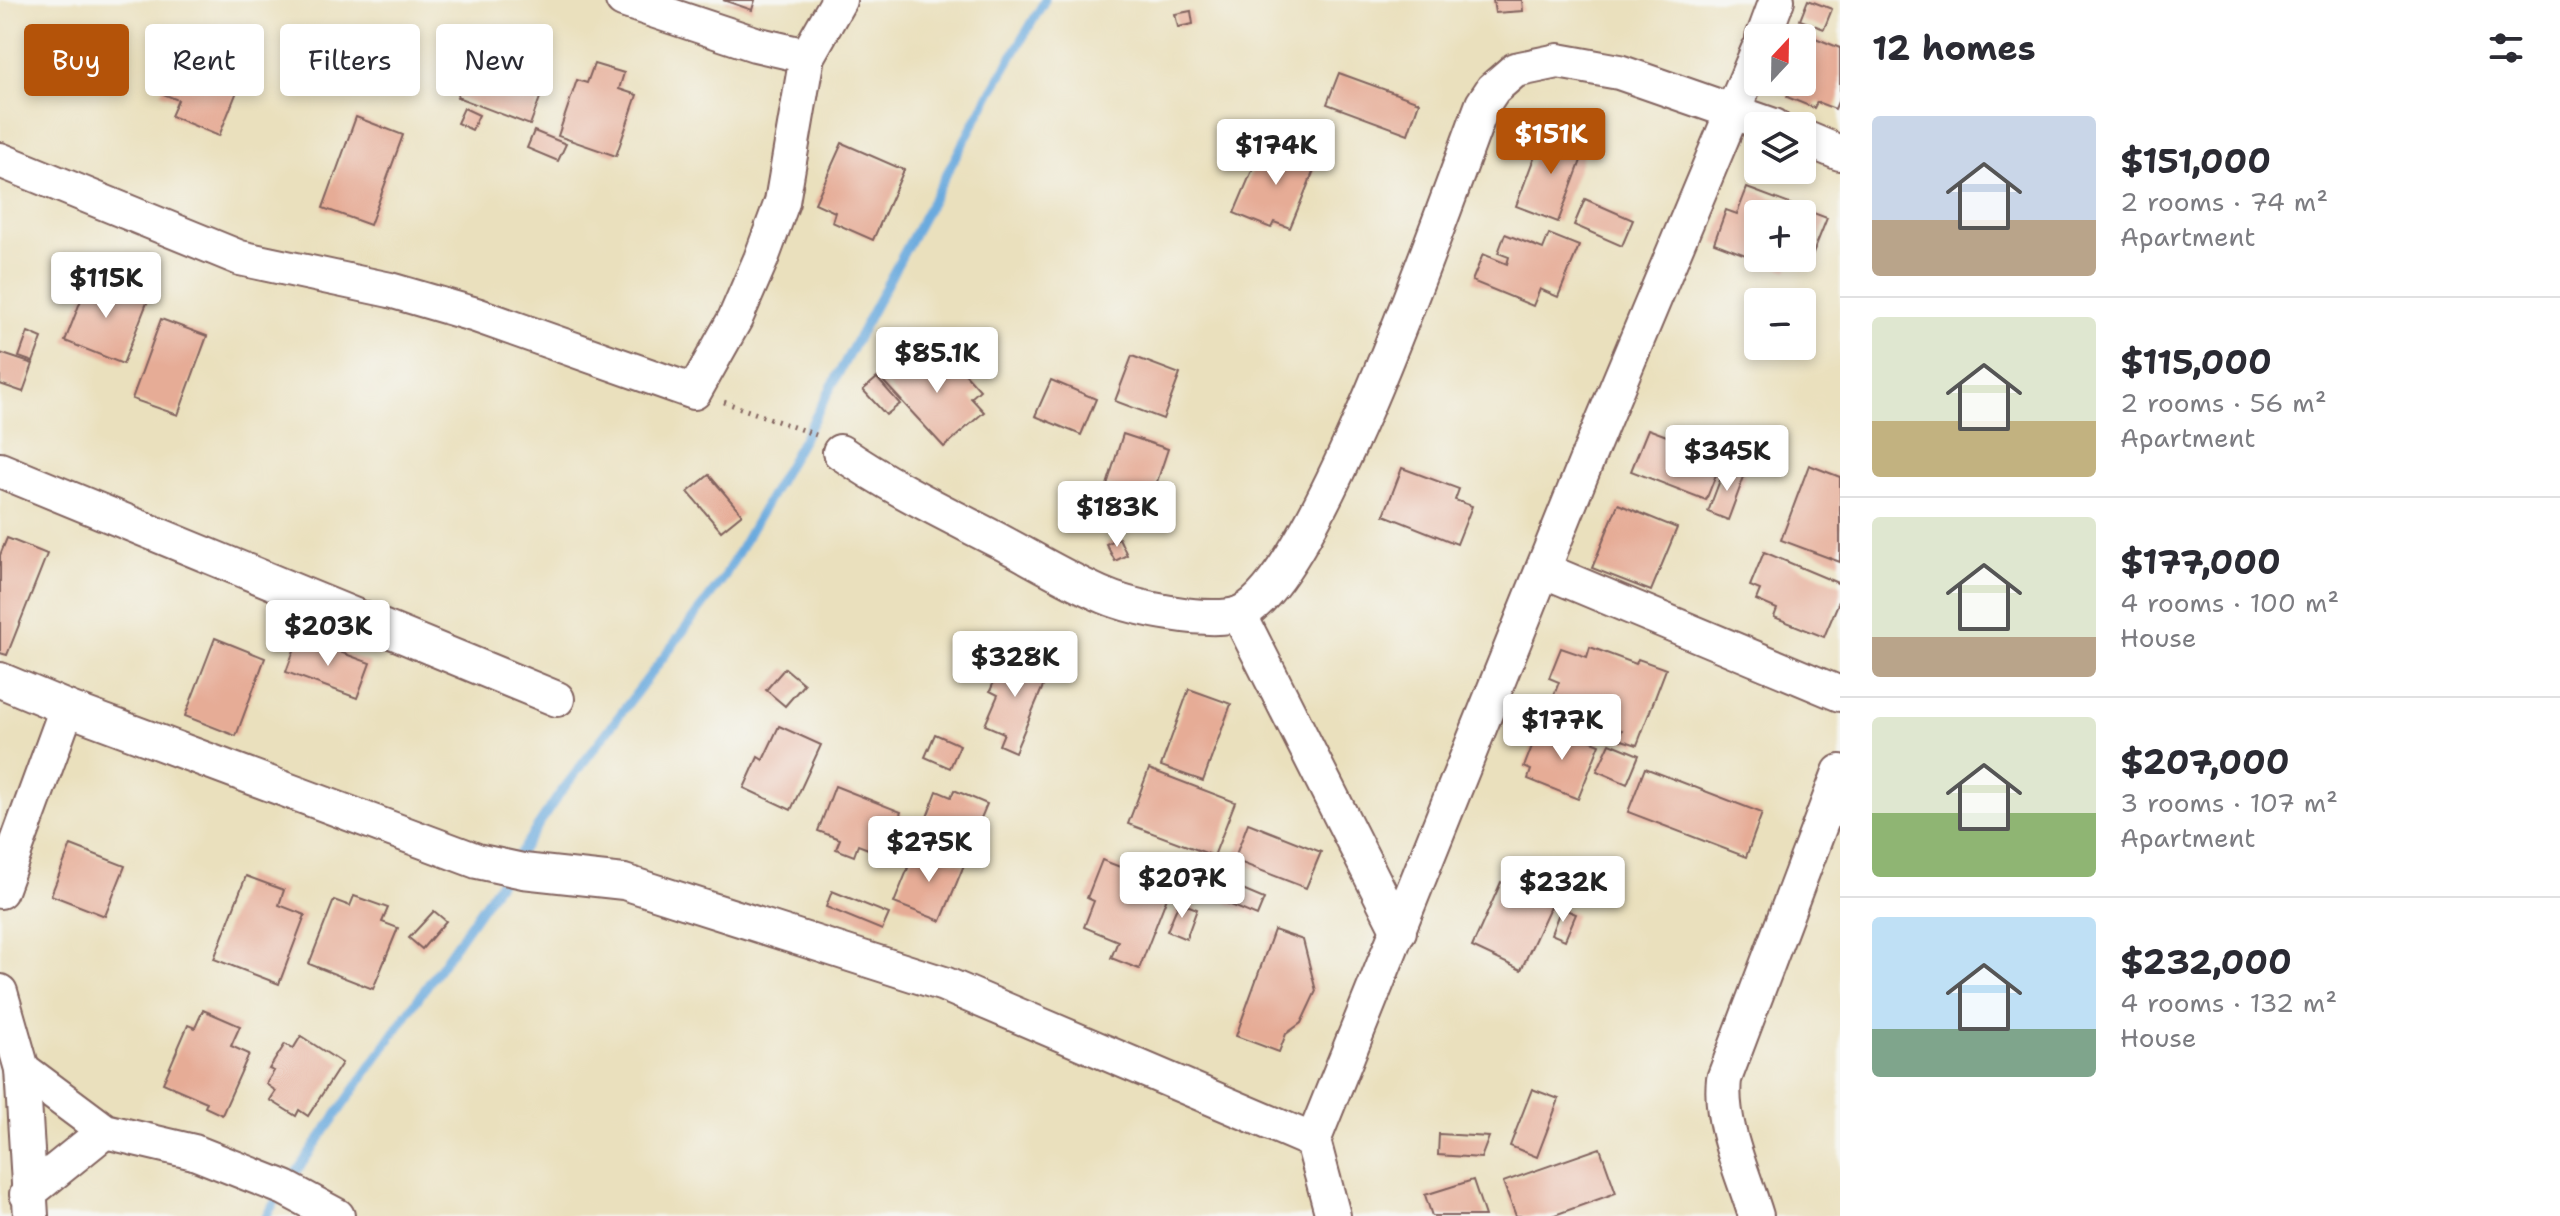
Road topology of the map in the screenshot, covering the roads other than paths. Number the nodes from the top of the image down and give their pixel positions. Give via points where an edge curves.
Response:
1 (623, 0) edge
2 (839, 0) edge
3 (1777, 0) edge
4 (1768, 24) edge
5 (807, 56) junction
6 (1744, 88) edge
7 (1735, 111) junction
8 (1744, 114) edge
9 (1816, 143) edge
10 (1840, 153) edge
11 (0, 160) edge
12 (840, 452) road end
13 (0, 470) edge
14 (1543, 570) junction
15 (1239, 614) junction
16 (0, 680) edge
17 (1840, 694) edge
18 (557, 699) dead end
19 (67, 708) junction
20 (1840, 772) edge
21 (0, 891) edge
22 (1399, 931) junction
23 (0, 992) edge
24 (22, 1069) junction
25 (105, 1131) junction
26 (1313, 1141) junction
27 (29, 1205) edge
28 (337, 1216) edge
29 (1333, 1216) edge
30 (1756, 1216) edge

1 - 5 street
2 - 5 street
3 - 4 street
5 - 11 street via 782,202 735,319 694,392 419,298 240,258
6 - 7 street
7 - 8 street
7 - 14 street
7 - 15 street via 1619,72 1558,61 1515,70 1493,89 1350,447 1294,553 1258,601
9 - 10 street
12 - 15 street via 881,481 1106,597 1164,613
13 - 18 street
14 - 17 street
14 - 22 street
15 - 22 street
16 - 19 street
19 - 21 street
19 - 26 street via 477,861 624,882 944,984
20 - 30 street via 1724,1079 1726,1119
22 - 26 street
23 - 24 street
24 - 25 street
24 - 27 street
25 - 27 street
25 - 28 street via 194,1152 285,1188
26 - 29 street

